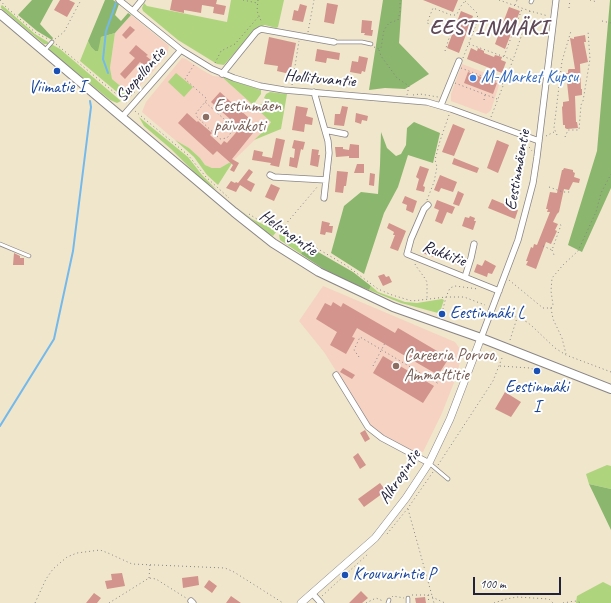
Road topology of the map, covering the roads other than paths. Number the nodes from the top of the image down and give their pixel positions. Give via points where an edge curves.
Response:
1 (119, 0) edge
2 (142, 0) edge
3 (556, 0) edge
4 (133, 11) junction
5 (0, 14) edge
6 (52, 42) road end
7 (334, 42) joint
8 (371, 44) road end
9 (181, 50) junction
10 (44, 51) junction
11 (459, 61) road end
12 (222, 74) junction
13 (314, 92) junction
14 (441, 105) junction
15 (122, 117) junction
16 (325, 130) junction
17 (345, 134) dead end
18 (538, 141) junction
19 (270, 175) dead end
20 (323, 180) junction
21 (324, 198) dead end
22 (428, 205) road end
23 (0, 244) edge
24 (474, 244) dead end
25 (29, 256) dead end
26 (465, 277) junction
27 (499, 291) junction
28 (481, 338) junction
29 (336, 375) dead end
30 (611, 389) edge
31 (429, 463) junction
32 (448, 479) dead end
33 (312, 593) junction
34 (408, 598) dead end
35 (301, 603) edge
36 (321, 603) edge
37 (408, 603) edge

1 - 4 street, Hollituvantie
2 - 4 street
3 - 18 street, Eestinmäentie
4 - 9 street, Hollituvantie
5 - 10 main road, Helsingintie
6 - 10 lane
7 - 8 lane
7 - 12 street via 261,29
9 - 12 street, Hollituvantie
9 - 15 street, Suopellontie
10 - 15 main road, Helsingintie
11 - 14 street
12 - 13 street, Hollituvantie via 266,87
13 - 14 street, Hollituvantie
13 - 16 street
14 - 18 street, Hollituvantie
15 - 28 main road, Helsingintie via 234,212 285,251 319,272 393,307
16 - 17 street
16 - 20 street via 329,153
18 - 27 street, Eestinmäentie via 527,208
19 - 20 street
20 - 21 street
22 - 26 street, Rukkitie via 416,226 407,254
23 - 25 lane
24 - 26 street
26 - 27 street, Rukkitie
27 - 28 street, Eestinmäentie
28 - 30 main road, Helsingintie
28 - 31 street, Alkrogintie via 450,419
29 - 31 street via 368,427 382,438
31 - 32 lane
31 - 33 street, Alkrogintie via 375,538
33 - 35 street, Alkrogintie
33 - 36 street
34 - 37 lane

